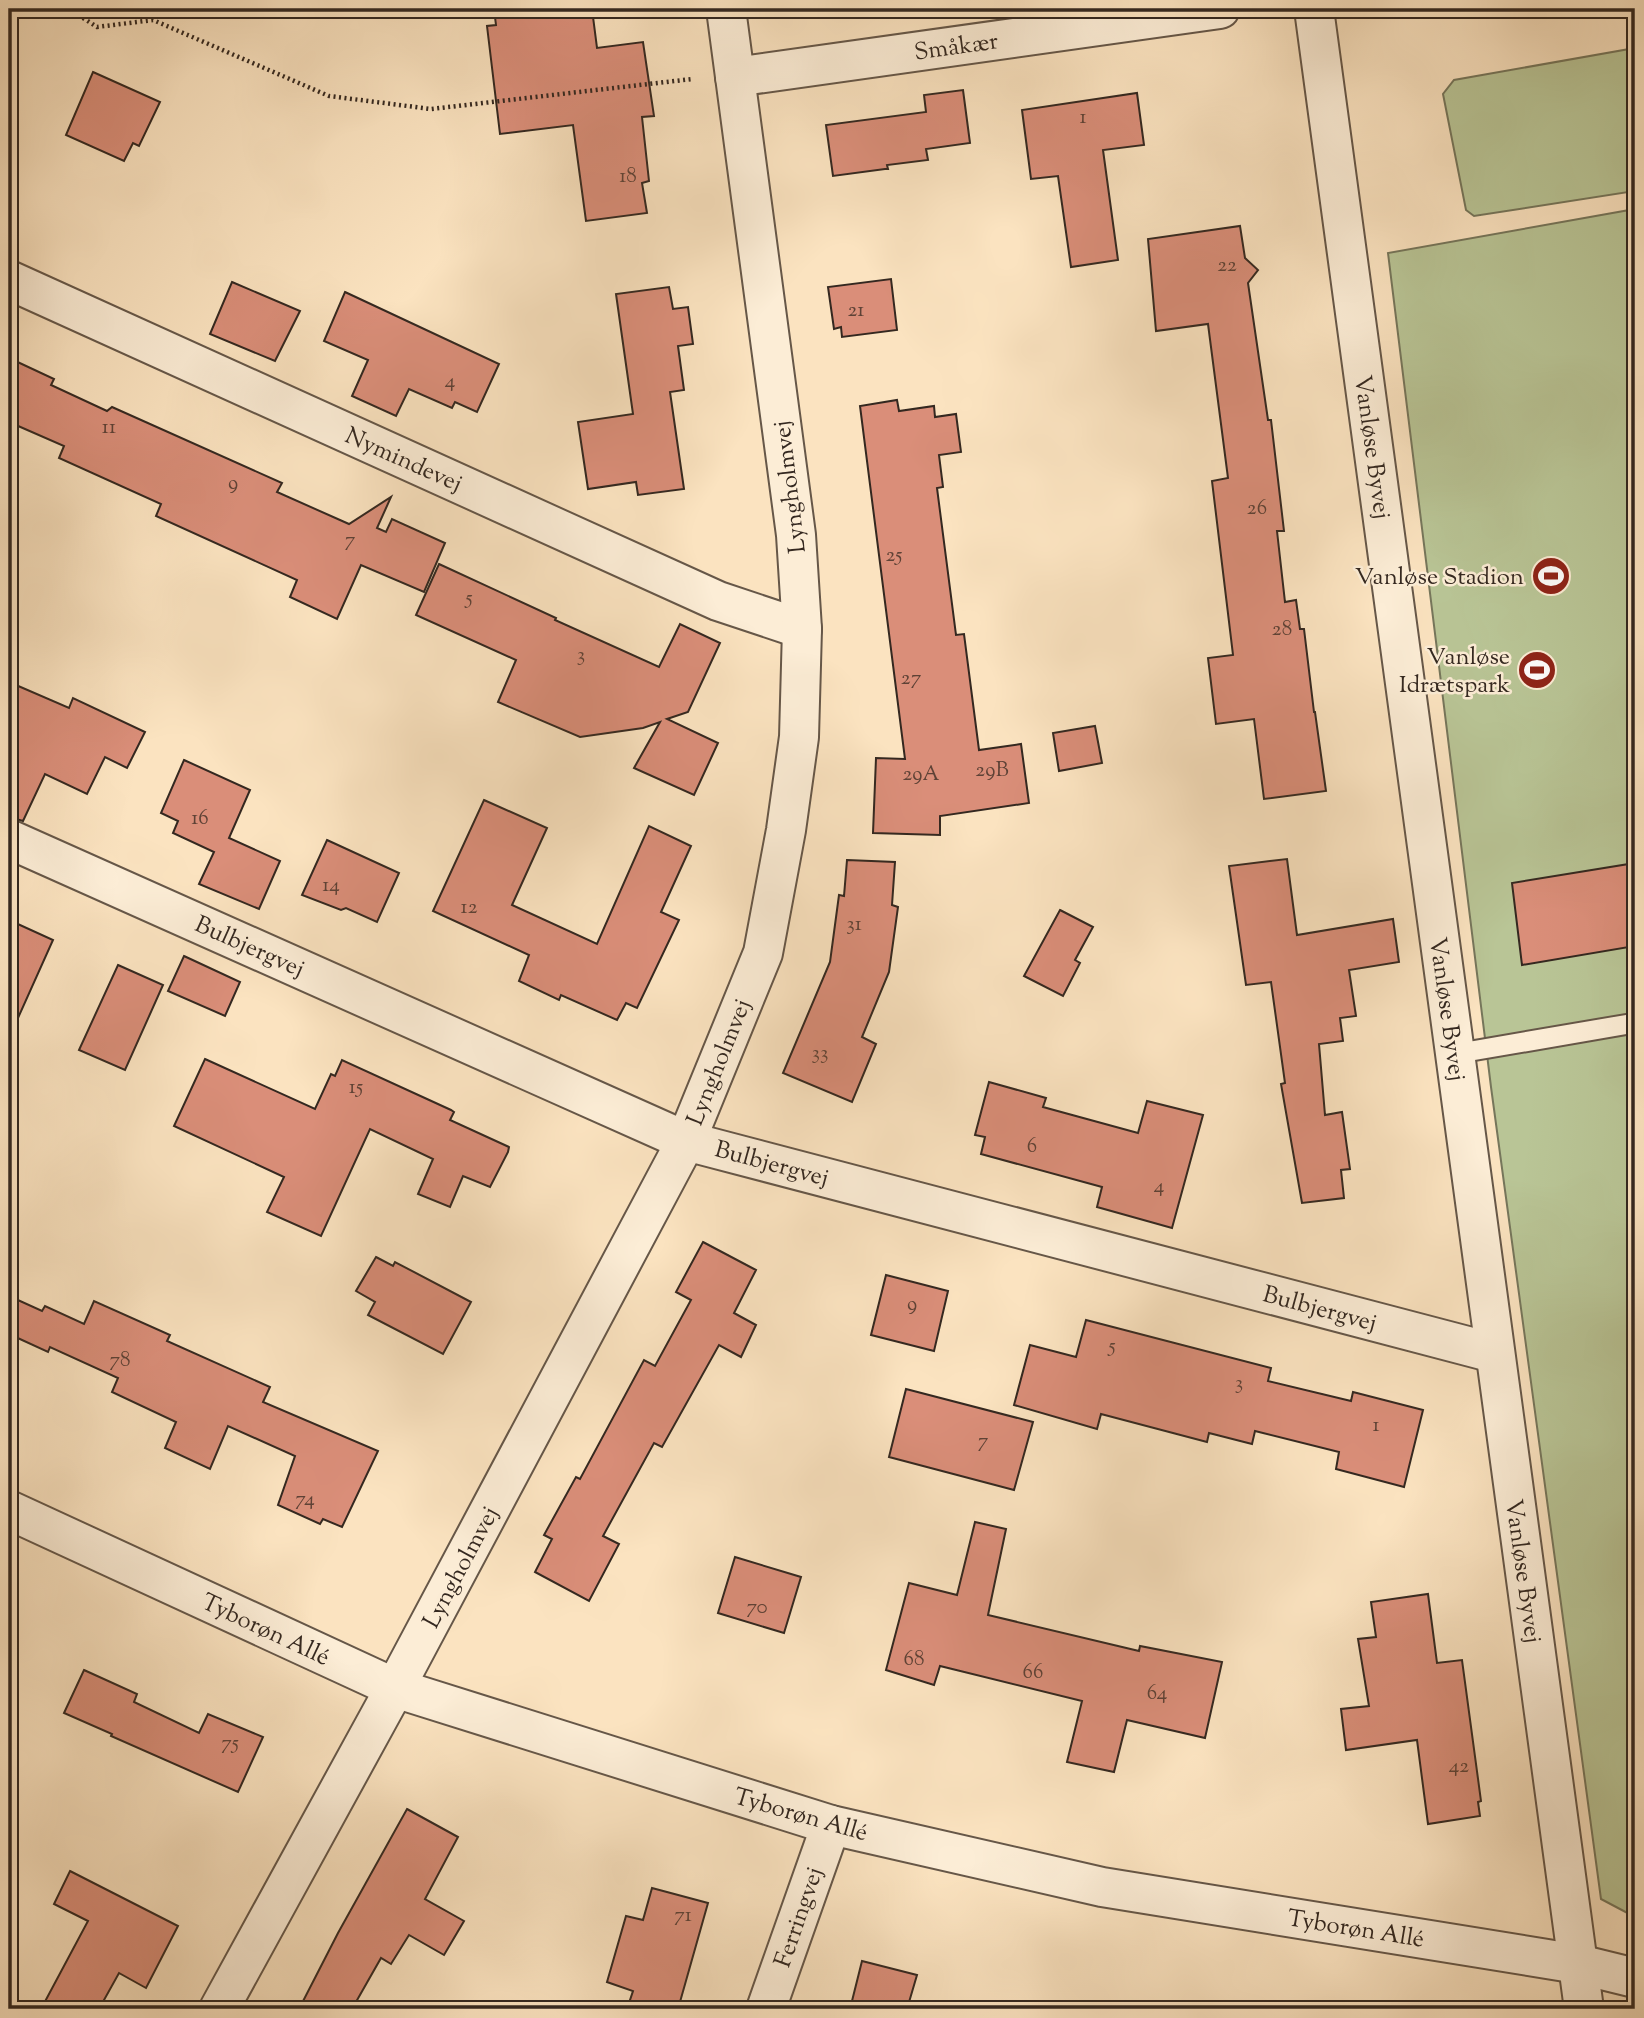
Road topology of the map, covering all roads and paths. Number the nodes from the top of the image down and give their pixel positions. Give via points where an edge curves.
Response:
1 (69, 9) edge
2 (726, 9) edge
3 (1220, 9) edge
4 (1314, 9) edge
5 (734, 77) junction
6 (9, 280) edge
7 (802, 629) junction
8 (9, 839) edge
9 (1635, 1023) edge
10 (1454, 1054) junction
11 (686, 1141) junction
12 (1494, 1353) junction
13 (9, 1510) edge
14 (395, 1688) junction
15 (831, 1825) junction
16 (1578, 1964) junction
17 (1635, 1978) edge
18 (219, 2009) edge
19 (766, 2009) edge
20 (1584, 2009) edge

1 - 5 path via 97,27 153,20 329,96 431,110 669,80
2 - 5 street, Lyngholmvej
3 - 5 street, Småkær
4 - 10 street, Vanløse Byvej
5 - 7 street, Lyngholmvej via 796,535
6 - 7 street, Nymindevej via 707,596
7 - 11 street, Lyngholmvej via 799,737 763,953
8 - 11 street, Bulbjergvej
9 - 10 lane
10 - 12 street, Vanløse Byvej
11 - 12 street, Bulbjergvej
11 - 14 street, Lyngholmvej
12 - 16 street, Vanløse Byvej
13 - 14 street, Tyborøn Allé
14 - 15 street, Tyborøn Allé
14 - 18 street, Lyngholmvej
15 - 16 street, Tyborøn Allé via 1102,1887
15 - 19 street, Ferringvej
16 - 17 street, Tyborøn Allé
16 - 20 street, Vanløse Byvej

